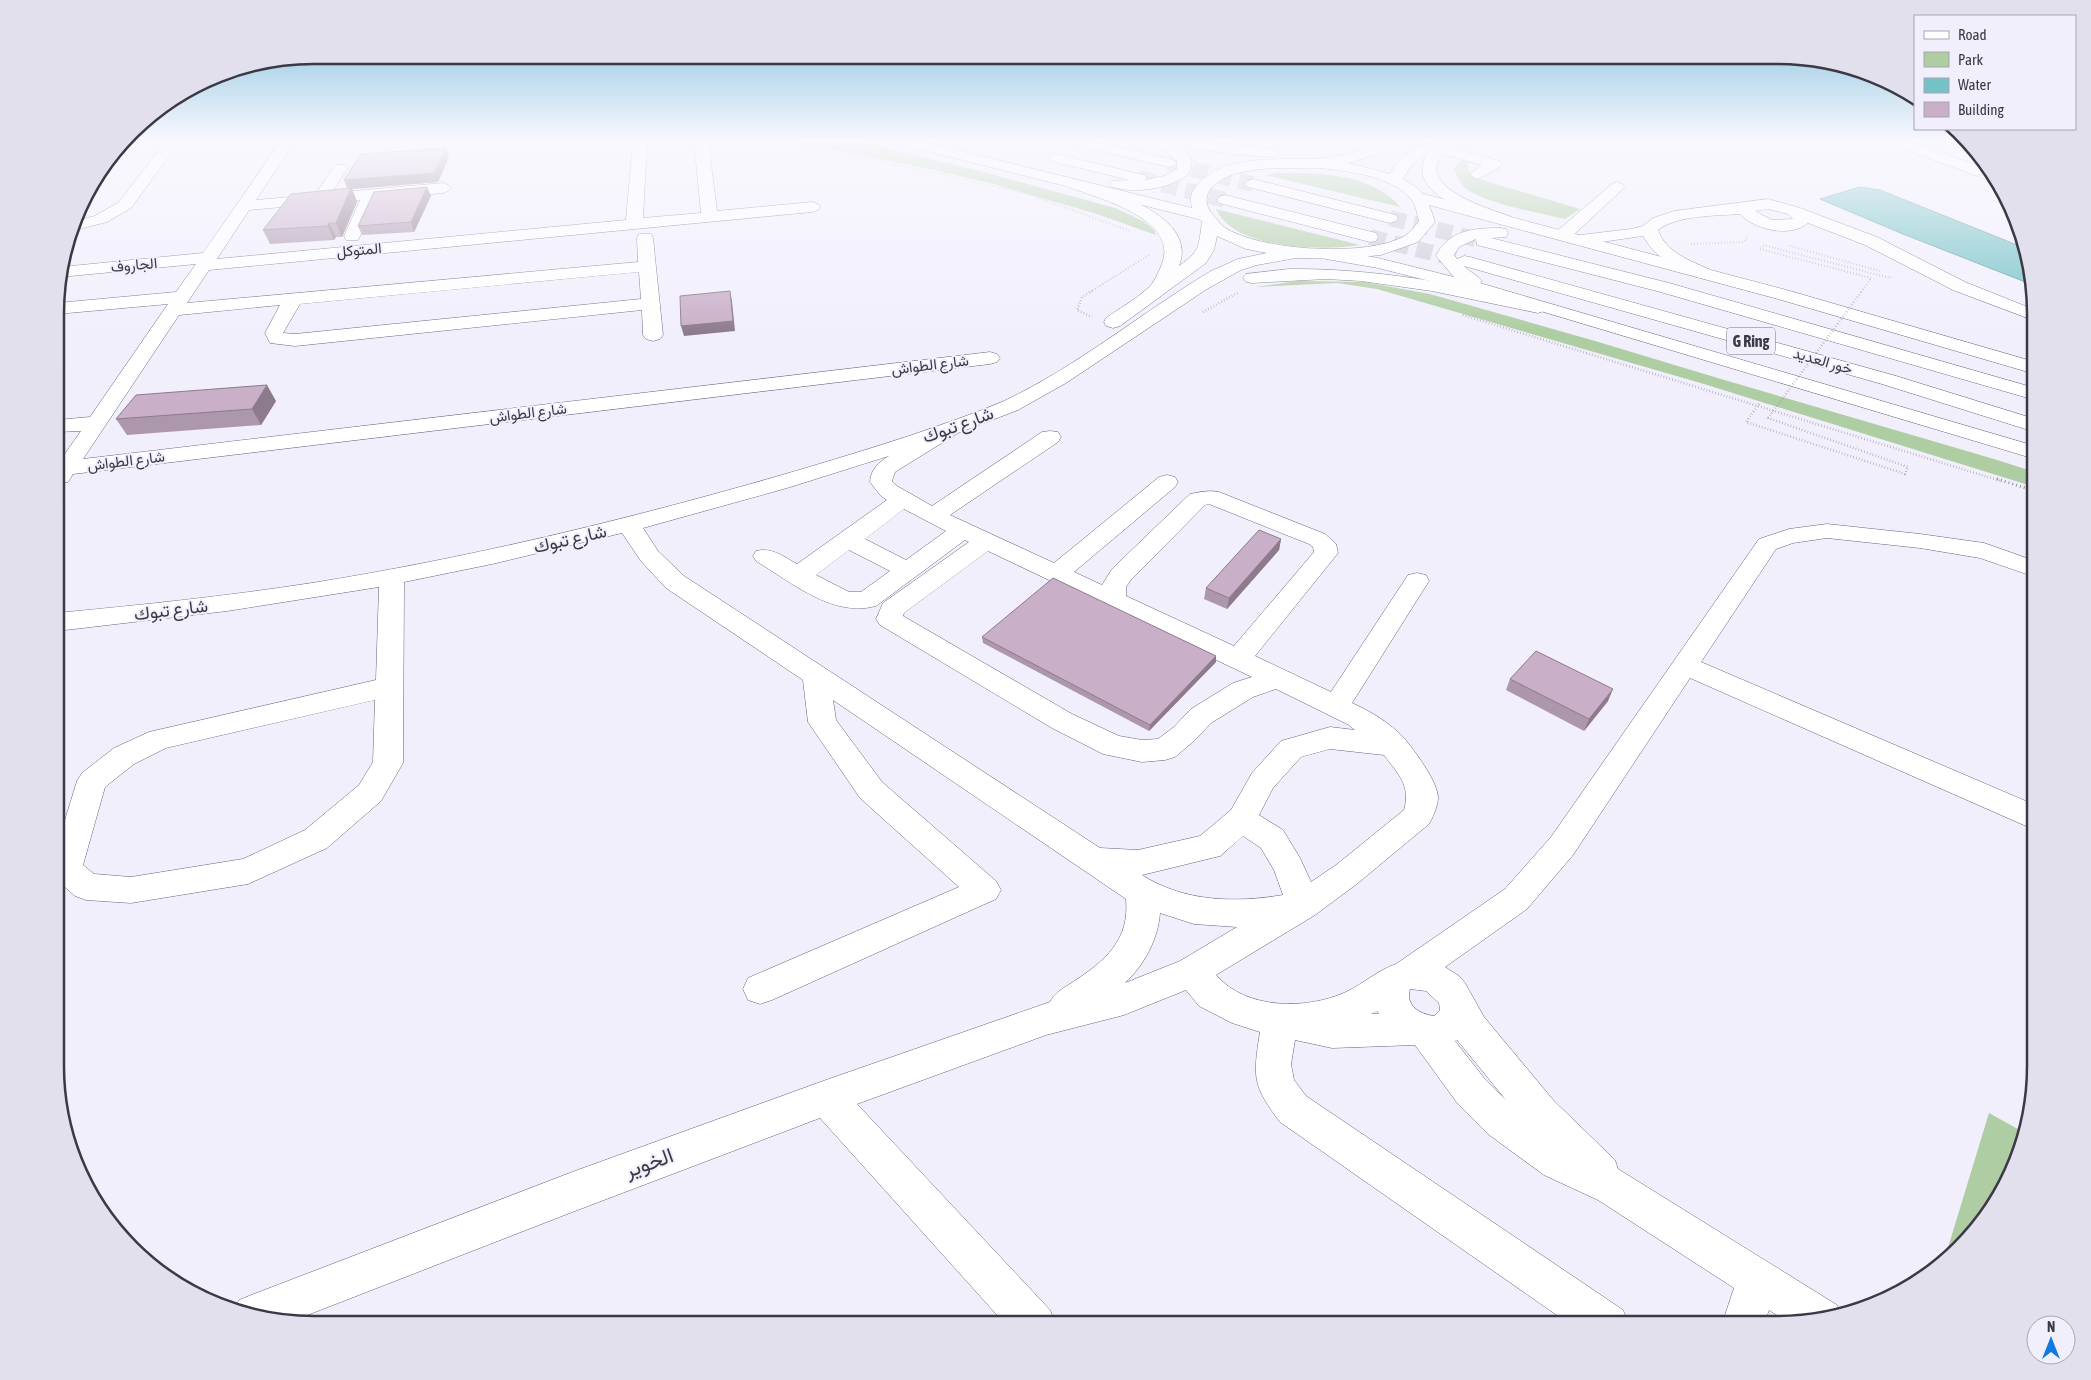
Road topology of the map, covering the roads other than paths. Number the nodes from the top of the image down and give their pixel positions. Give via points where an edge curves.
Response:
1 (124, 205) edge
2 (251, 205) edge
3 (365, 205) edge
4 (640, 205) edge
5 (709, 205) edge
6 (1128, 205) edge
7 (1157, 205) edge
8 (1199, 205) edge
9 (1246, 205) tunnel mouth
10 (1339, 205) edge
11 (1425, 205) edge
12 (1448, 205) edge
13 (1469, 205) edge
14 (1598, 205) edge
15 (244, 206) joint
16 (812, 207) dead end
17 (710, 217) junction
18 (1390, 218) tunnel mouth
19 (1206, 219) junction
20 (1515, 223) junction
21 (81, 224) edge
22 (1649, 229) junction
23 (640, 231) junction
24 (352, 236) dead end
25 (1567, 236) junction
26 (1370, 237) tunnel mouth
27 (1483, 241) tunnel mouth
28 (1296, 253) junction
29 (1332, 255) junction
30 (1464, 261) tunnel mouth
31 (206, 262) junction
32 (647, 266) junction
33 (68, 271) edge
34 (1705, 274) junction
35 (1155, 291) junction
36 (1504, 294) junction
37 (293, 299) junction
38 (178, 304) junction
39 (650, 304) junction
40 (64, 309) edge
41 (1164, 309) junction
42 (2027, 312) edge
43 (1570, 313) junction
44 (652, 335) dead end
45 (990, 358) dead end
46 (2027, 365) edge
47 (1062, 377) junction
48 (2027, 391) edge
49 (96, 423) junction
50 (2027, 423) edge
51 (64, 425) edge
52 (950, 429) junction
53 (1050, 437) dead end
54 (2027, 451) edge
55 (64, 471) edge
56 (64, 474) edge
57 (1167, 482) dead end
58 (903, 499) junction
59 (933, 516) junction
60 (630, 525) junction
61 (974, 535) junction
62 (847, 539) junction
63 (765, 556) dead end
64 (2027, 566) edge
65 (908, 571) junction
66 (1057, 574) junction
67 (798, 576) junction
68 (392, 577) junction
69 (1417, 581) dead end
70 (1114, 600) junction
71 (64, 621) edge
72 (1238, 658) junction
73 (1684, 665) junction
74 (816, 676) junction
75 (1278, 678) junction
76 (390, 687) junction
77 (1336, 706) junction
78 (1393, 745) junction
79 (2027, 814) edge
80 (1242, 819) junction
81 (1092, 860) junction
82 (1142, 892) junction
83 (1303, 905) junction
84 (1484, 923) junction
85 (1192, 972) junction
86 (1402, 977) junction
87 (760, 989) dead end
88 (1452, 996) junction
89 (1046, 1019) junction
90 (1280, 1020) junction
91 (1421, 1030) junction
92 (826, 1098) junction
93 (1612, 1186) junction
94 (1758, 1278) junction
95 (265, 1311) edge
96 (1812, 1313) edge
97 (1028, 1316) edge
98 (1596, 1316) edge
99 (1746, 1316) edge

1 - 21 main road via 101,219
2 - 15 main road
3 - 24 main road
4 - 23 main road
5 - 17 main road
6 - 35 main road via 1146,214 1167,232 1174,248 1170,265
7 - 19 main road
8 - 19 main road, شارع تبوك
9 - 26 main road
10 - 18 main road
11 - 29 main road via 1428,211 1427,225 1415,237 1394,247
12 - 20 main road
13 - 20 main road
14 - 25 main road
15 - 31 main road
16 - 17 main road, المتوكل
17 - 23 main road, المتوكل
19 - 28 main road via 1245,242
19 - 35 main road, شارع تبوك via 1207,249 1200,258
20 - 25 main road
22 - 25 main road via 1622,236
22 - 34 main road via 1656,245 1681,263
22 - 42 main road via 1666,218 1698,213 1751,213 1772,224 1795,220 1858,236 1959,286
23 - 31 main road, المتوكل
23 - 32 main road
25 - 34 main road
25 - 36 main road via 1494,233 1458,239 1448,246 1445,256 1464,276
27 - 48 main road, خور العديد / G Ring via 1663,287
28 - 29 main road
28 - 41 main road, شارع تبوك via 1231,268
29 - 36 main road
30 - 50 main road, خور العديد / G Ring via 1889,380
31 - 33 main road, الجاروف
31 - 38 main road
32 - 37 main road
32 - 39 main road
34 - 46 main road
35 - 47 main road, شارع تبوك via 1083,345
36 - 43 main road
37 - 38 main road
37 - 39 main road via 274,333 277,338 295,340
38 - 40 main road
38 - 49 main road
39 - 44 main road
41 - 43 main road via 1242,281 1311,272 1382,277
41 - 47 main road, شارع تبوك
43 - 54 main road
45 - 56 main road, شارع الطواش
47 - 52 main road, شارع تبوك via 1018,403
49 - 51 main road
49 - 55 main road
52 - 58 main road via 895,461 882,473 881,482
52 - 60 main road, شارع تبوك via 876,454
53 - 59 main road
57 - 66 main road
58 - 59 main road
58 - 62 main road
59 - 61 main road
60 - 68 main road, شارع تبوك
60 - 74 main road via 652,562 675,582
61 - 65 main road
61 - 66 main road
61 - 75 main road via 892,610 889,619 1062,721 1113,746 1142,751 1165,749 1201,716 1244,690
62 - 65 main road
62 - 67 main road
63 - 67 main road
64 - 73 main road via 1984,551 1920,541 1827,531 1789,536 1768,544
65 - 67 main road via 867,600 845,600
66 - 70 main road
68 - 71 main road, شارع تبوك via 250,600
68 - 76 main road
69 - 77 main road
70 - 72 main road
70 - 72 main road via 1113,587 1121,575 1198,499 1211,497 1317,539 1324,544 1326,553
72 - 75 main road
73 - 79 main road
73 - 84 main road via 1562,846 1516,899
74 - 81 main road
74 - 87 main road via 822,722 871,790 985,890
75 - 77 main road
76 - 76 main road via 159,739 124,756 92,781 66,870 86,887 131,890 248,871 316,839 370,793 388,763
77 - 78 main road via 1359,718
78 - 80 main road via 1330,738 1291,749 1262,781
78 - 83 main road via 1417,779 1423,797 1418,816
80 - 81 main road via 1209,847 1138,863
80 - 83 main road via 1272,839 1289,867
81 - 82 main road
82 - 83 main road via 1183,908 1224,913 1264,912
82 - 89 main road via 1144,919 1136,944 1120,966 1095,988
83 - 85 main road
84 - 86 main road
84 - 88 main road via 1457,965
85 - 89 main road via 1124,999
85 - 90 main road via 1211,995 1244,1012
86 - 88 main road via 1429,975
86 - 90 main road via 1346,1009 1317,1019
86 - 91 main road via 1391,990 1390,1000 1403,1022
88 - 91 main road via 1457,1014 1453,1022 1437,1032
88 - 93 main road via 1471,1029 1541,1114
89 - 92 main road, الخوير
90 - 91 main road via 1332,1032
90 - 98 main road via 1273,1064 1276,1087 1293,1109
91 - 93 main road via 1500,1121 1558,1161
92 - 95 main road, الخوير
92 - 97 main road
93 - 94 main road
94 - 96 main road
94 - 99 main road

